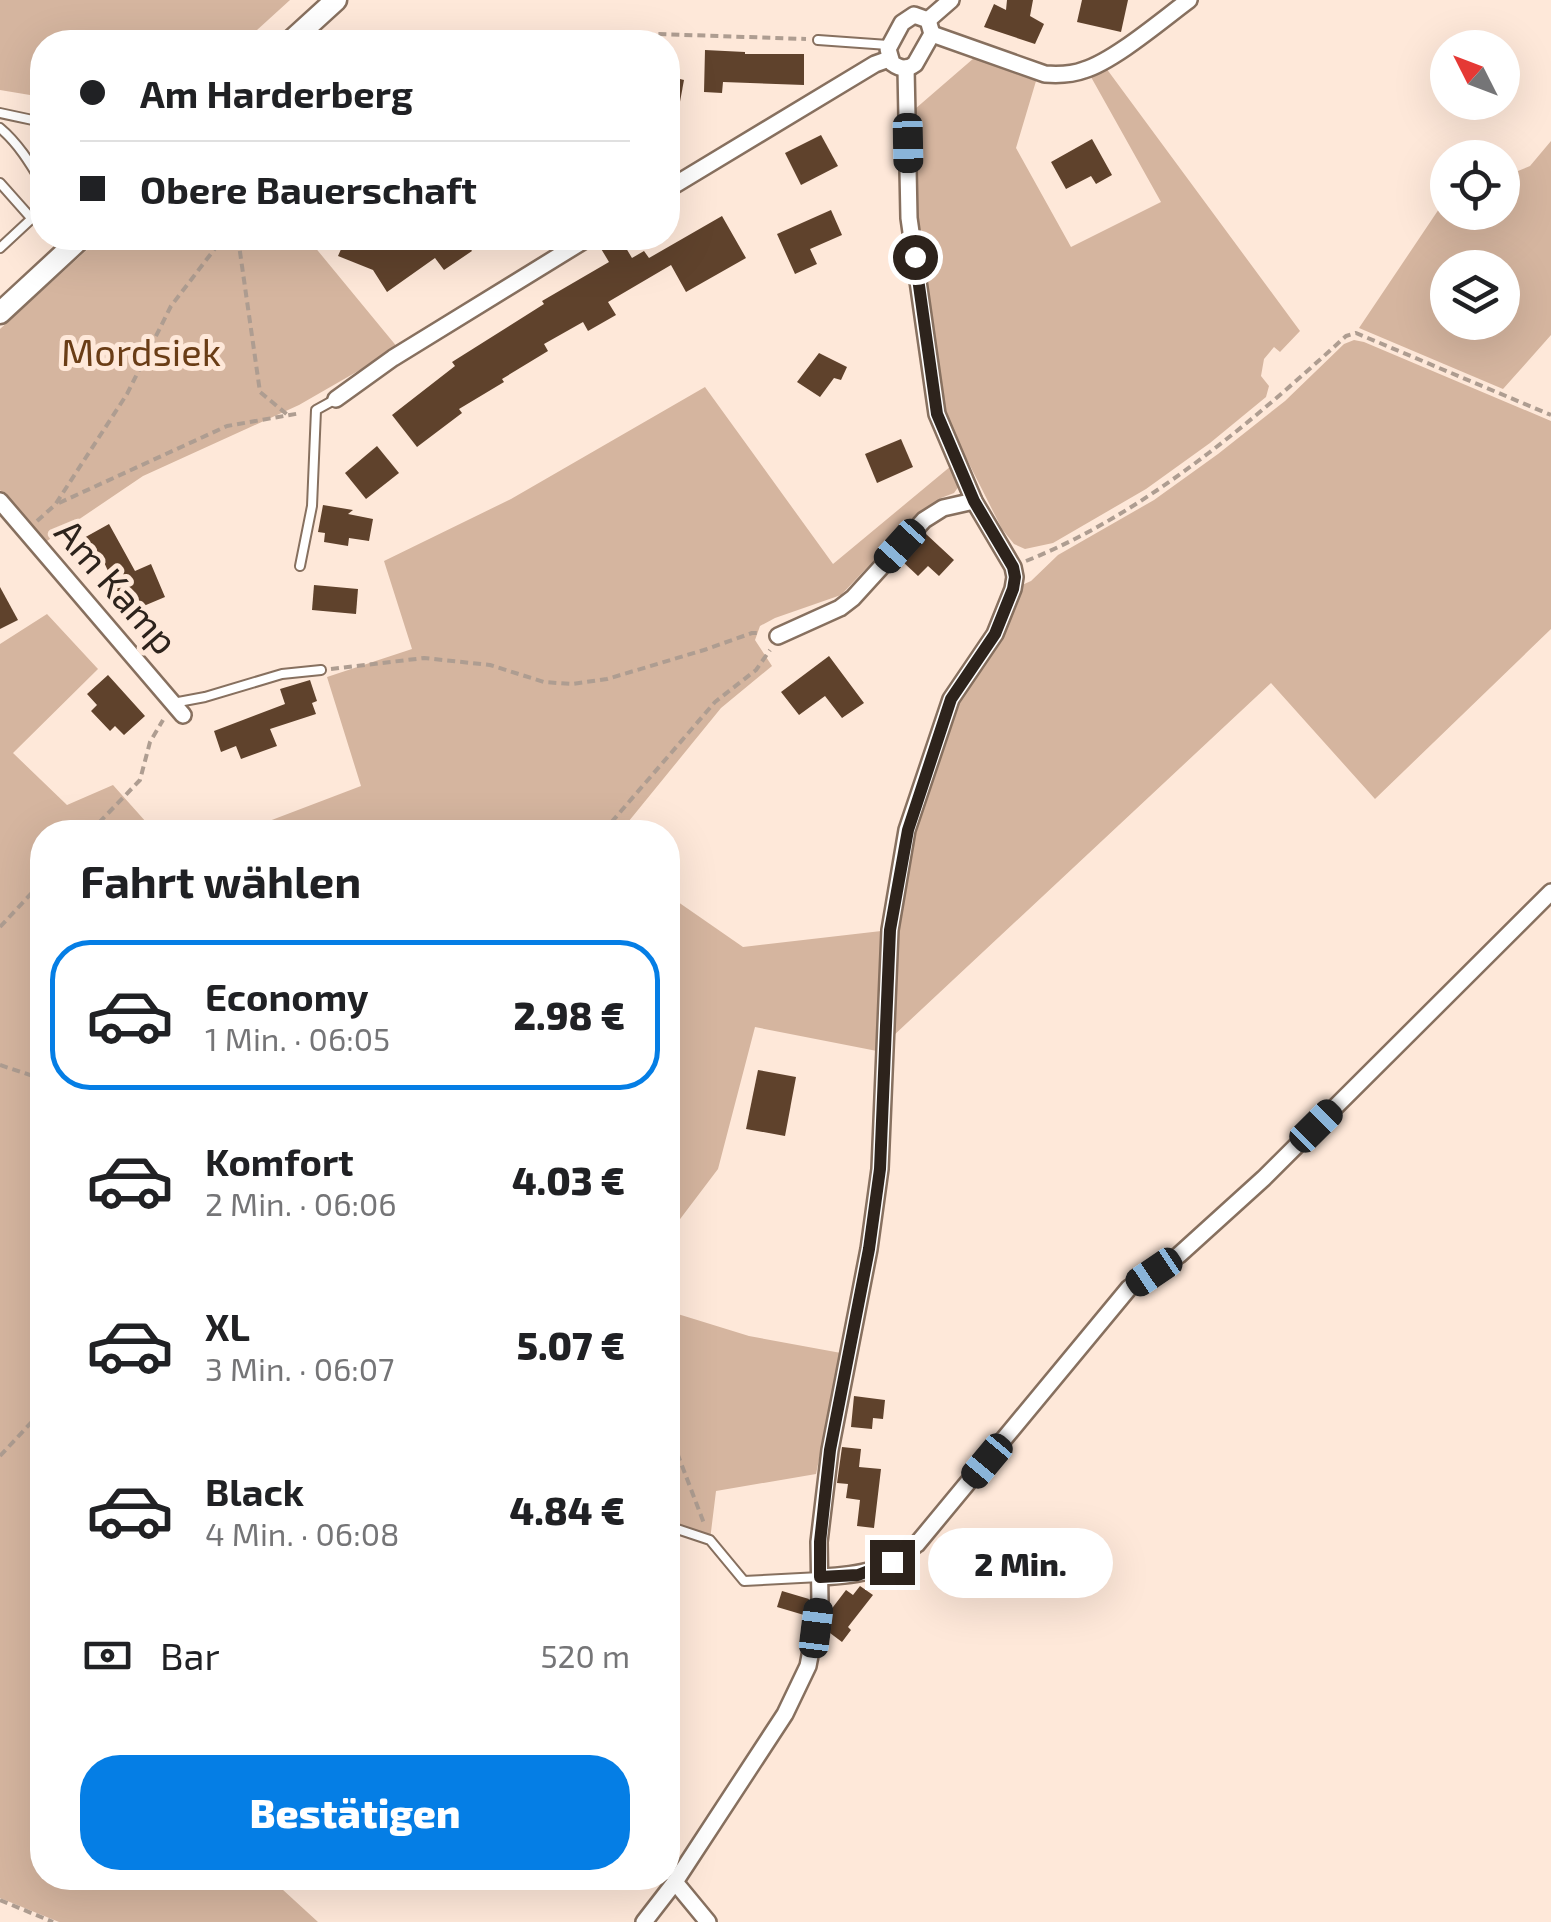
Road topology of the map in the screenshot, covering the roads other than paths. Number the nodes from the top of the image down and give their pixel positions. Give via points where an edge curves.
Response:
1 (336, 0) edge
2 (952, 0) edge
3 (1189, 0) edge
4 (930, 27) junction
5 (303, 30) edge
6 (818, 40) road end
7 (889, 52) junction
8 (906, 68) junction
9 (0, 113) edge
10 (30, 119) edge
11 (0, 128) edge
12 (30, 164) edge
13 (680, 183) edge
14 (0, 184) edge
15 (30, 217) edge
16 (30, 221) edge
17 (0, 248) edge
18 (69, 250) edge
19 (553, 250) edge
20 (0, 313) edge
21 (336, 398) joint
22 (0, 501) edge
23 (974, 501) junction
24 (300, 566) dead end
25 (778, 636) road end
26 (321, 670) road end
27 (178, 709) joint
28 (1551, 892) edge
29 (680, 1530) edge
30 (820, 1577) junction
31 (680, 1874) edge
32 (680, 1888) edge
33 (669, 1890) edge
34 (644, 1922) edge
35 (708, 1922) edge

1 - 5 street
2 - 4 street
3 - 4 street via 1102,63 1064,75 1045,74
4 - 7 street via 906,10
4 - 8 street via 918,60
6 - 7 lane
7 - 8 street via 896,66
7 - 13 street
8 - 23 street via 910,218 937,414
9 - 10 lane
11 - 12 lane
14 - 15 lane
16 - 17 lane
18 - 20 street
19 - 21 street
21 - 24 lane via 316,410 312,506
22 - 27 street, Am Kamp
23 - 25 street via 934,513 853,598
23 - 30 street via 1015,577 995,634 951,699 908,830 890,930 880,1169 830,1450
26 - 27 lane via 282,674
28 - 30 street via 1264,1178 1179,1255 1129,1288 916,1544 858,1575
29 - 30 lane via 710,1540 744,1581
30 - 31 street via 808,1666 785,1714
32 - 35 street
33 - 34 street

